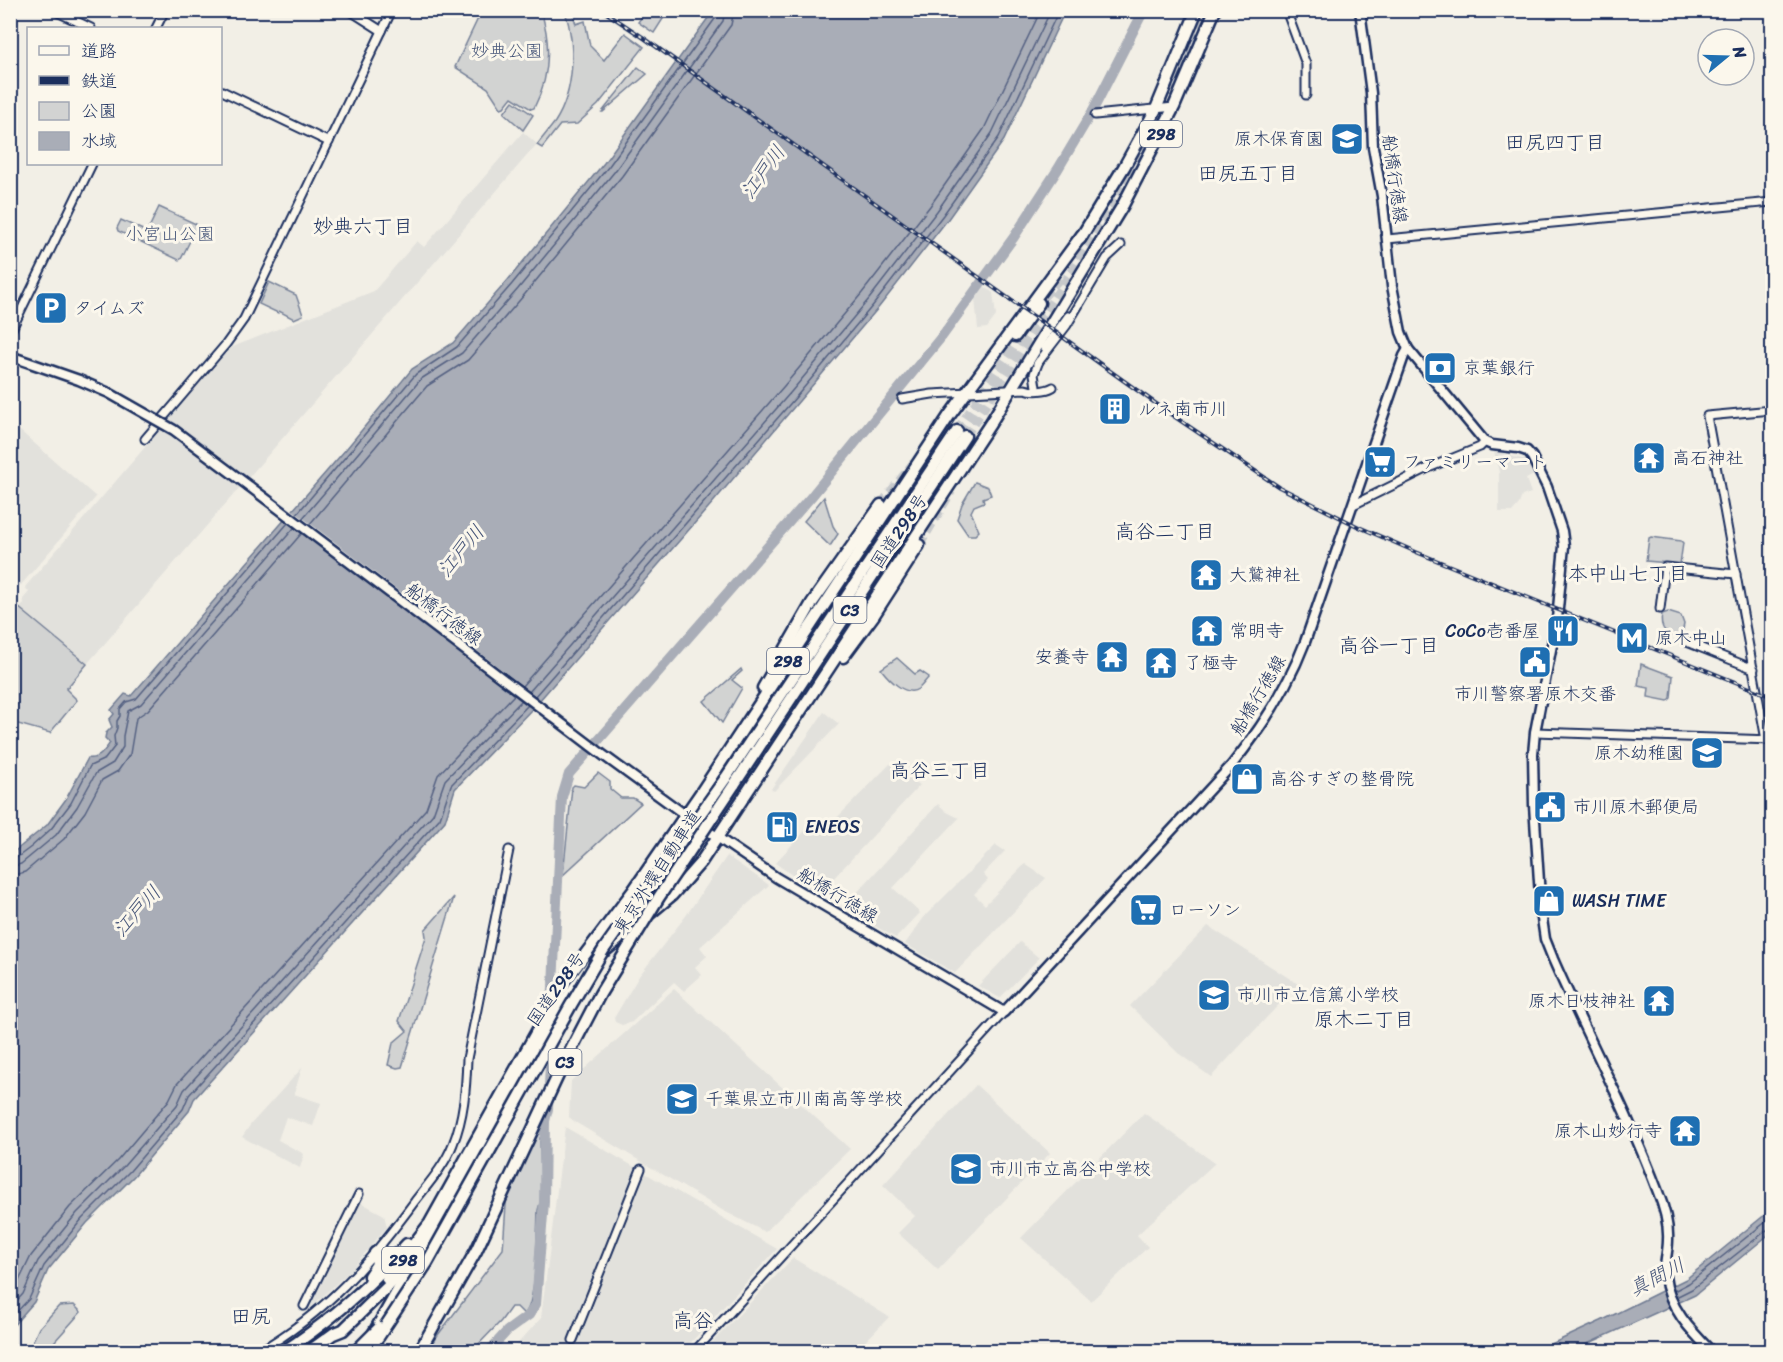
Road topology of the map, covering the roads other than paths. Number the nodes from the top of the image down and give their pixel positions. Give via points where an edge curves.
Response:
1 (53, 10) edge
2 (165, 10) edge
3 (349, 10) edge
4 (392, 10) edge
5 (1197, 10) edge
6 (1215, 10) edge
7 (1286, 10) edge
8 (1360, 10) edge
9 (89, 27) edge
10 (156, 27) edge
11 (382, 31) junction
12 (222, 91) edge
13 (1306, 95) dead end
14 (1174, 107) junction
15 (1156, 109) junction
16 (1095, 115) dead end
17 (329, 142) junction
18 (92, 165) edge
19 (1773, 202) edge
20 (1387, 239) junction
21 (1121, 245) dead end
22 (10, 333) edge
23 (1408, 349) junction
24 (10, 356) edge
25 (1036, 387) junction
26 (1025, 389) junction
27 (1009, 390) junction
28 (969, 392) junction
29 (902, 399) dead end
30 (1773, 410) edge
31 (961, 433) tunnel mouth
32 (145, 439) dead end
33 (1485, 442) junction
34 (881, 505) tunnel mouth
35 (1353, 505) junction
36 (919, 545) tunnel mouth
37 (1736, 574) junction
38 (1660, 609) dead end
39 (1684, 641) dead end
40 (1754, 669) junction
41 (804, 704) junction
42 (1535, 732) junction
43 (740, 734) junction
44 (1769, 740) edge
45 (729, 782) junction
46 (686, 815) junction
47 (718, 838) junction
48 (509, 850) dead end
49 (1004, 1012) junction
50 (641, 1169) dead end
51 (456, 1173) junction
52 (359, 1194) dead end
53 (375, 1253) junction
54 (417, 1258) junction
55 (304, 1306) dead end
56 (393, 1315) junction
57 (318, 1327) junction
58 (333, 1334) junction
59 (573, 1340) dead end
60 (285, 1350) edge
61 (258, 1352) edge
62 (308, 1352) edge
63 (354, 1352) edge
64 (366, 1352) edge
65 (419, 1352) edge
66 (694, 1352) edge
67 (1712, 1352) edge

1 - 9 street
2 - 10 street
3 - 11 street
4 - 11 street
5 - 15 highway, 国道298号 / 298
6 - 14 highway, 国道298号 / 298
7 - 13 street via 1306,64
8 - 20 main road, 船橋行徳線 via 1371,93 1373,147
11 - 17 street
12 - 17 street
14 - 15 street
14 - 27 highway, 国道298号 / 298 via 1129,195 1044,323
15 - 16 street
15 - 28 highway, 国道298号 / 298 via 1082,235
17 - 32 street via 244,319
18 - 22 street
19 - 20 street
20 - 23 main road, 船橋行徳線 via 1397,314
21 - 25 street via 1107,258 1076,308 1051,338 1037,364
23 - 33 main road, 船橋行徳線
23 - 35 main road, 船橋行徳線
24 - 46 main road, 船橋行徳線, bridge via 109,393 202,450
25 - 26 street
25 - 26 street via 1053,387
26 - 27 street
27 - 28 street
27 - 41 highway, 国道298号 / 298
28 - 29 street
28 - 43 highway, 国道298号 / 298
30 - 37 street via 1707,416
31 - 45 highway, 東京外環自動車道 / C3
33 - 35 street
33 - 42 main road via 1518,448 1532,457 1544,479 1563,538 1557,619
34 - 43 highway via 813,603
35 - 49 main road, 船橋行徳線 via 1298,661 1258,730 1208,792
36 - 41 highway via 858,638
37 - 38 street via 1665,567
37 - 40 street
39 - 40 street
40 - 44 street
41 - 47 highway, 国道298号 / 298
42 - 44 street
42 - 67 main road via 1533,805 1545,939 1663,1205 1669,1238 1665,1270 1675,1307
43 - 46 highway, 国道298号 / 298
45 - 56 highway, 東京外環自動車道 / C3, bridge via 590,972 427,1263
45 - 65 highway, 東京外環自動車道 / C3, bridge via 600,994 481,1242
46 - 47 main road, 船橋行徳線
46 - 51 highway, 国道298号 / 298 via 558,992
47 - 49 main road, 船橋行徳線 via 792,888
47 - 54 highway, 国道298号 / 298 via 685,882 606,950 575,985
48 - 53 street via 467,1059 467,1085 456,1138 440,1168
49 - 66 street
50 - 59 street
51 - 57 highway via 403,1249
51 - 58 highway, 国道298号 / 298 via 416,1243 372,1296
52 - 55 street
53 - 57 highway via 374,1271
53 - 61 street via 320,1309
54 - 58 highway, 国道298号 / 298 via 363,1313
54 - 64 highway via 380,1319
56 - 63 highway, bridge
56 - 64 highway, bridge
57 - 60 highway
58 - 62 highway, 国道298号 / 298

